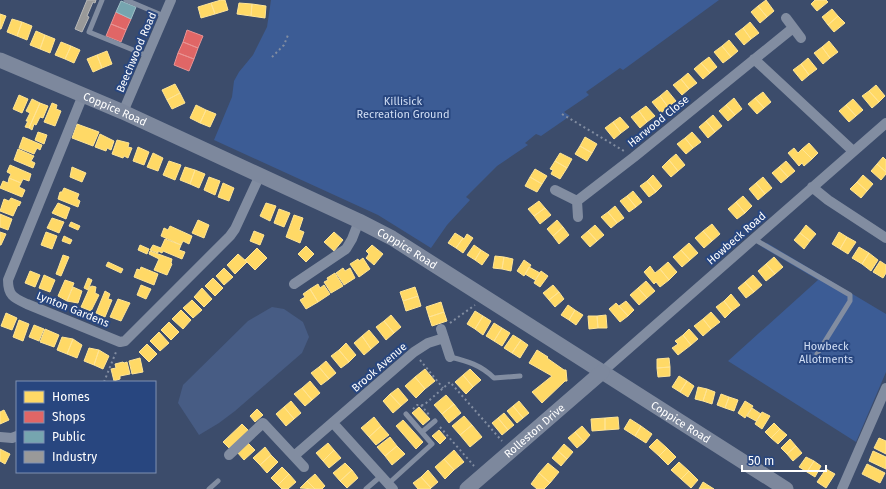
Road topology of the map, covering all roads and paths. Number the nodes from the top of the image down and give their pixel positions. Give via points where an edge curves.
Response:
1 (102, 0) edge
2 (126, 0) edge
3 (171, 0) edge
4 (164, 16) junction
5 (786, 18) dead end
6 (793, 28) junction
7 (288, 35) dead end
8 (801, 38) dead end
9 (148, 56) junction
10 (272, 58) dead end
11 (754, 59) junction
12 (0, 60) edge
13 (83, 95) junction
14 (124, 112) junction
15 (562, 114) dead end
16 (886, 122) edge
17 (853, 151) junction
18 (634, 157) junction
19 (260, 175) junction
20 (812, 187) junction
21 (555, 190) dead end
22 (577, 201) junction
23 (578, 217) dead end
24 (359, 221) junction
25 (754, 238) junction
26 (886, 238) edge
27 (294, 284) dead end
28 (481, 295) junction
29 (443, 334) junction
30 (120, 342) junction
31 (414, 352) junction
32 (817, 354) dead end
33 (450, 357) joint
34 (602, 372) junction
35 (520, 376) dead end
36 (104, 381) edge
37 (443, 388) junction
38 (886, 388) edge
39 (421, 405) junction
40 (406, 414) joint
41 (435, 421) junction
42 (333, 422) junction
43 (422, 432) junction
44 (16, 436) edge
45 (0, 437) edge
46 (510, 451) junction
47 (229, 455) dead end
48 (294, 456) junction
49 (304, 467) dead end
50 (483, 475) junction
51 (381, 476) junction
52 (218, 481) dead end
53 (390, 486) edge
54 (209, 489) edge
55 (366, 489) edge
56 (467, 489) edge
57 (786, 489) edge
58 (842, 489) edge

1 - 9 lane via 89,32
2 - 4 lane
3 - 4 street, Beechwood Road
4 - 9 street, Beechwood Road
5 - 6 street
6 - 8 street
6 - 11 street, Harwood Close
7 - 10 path via 284,45
9 - 14 street, Beechwood Road
11 - 17 street
11 - 18 street, Harwood Close
12 - 13 street, Coppice Road
13 - 14 street, Coppice Road
13 - 30 street, Lynton Gardens via 8,280 8,287 14,298
14 - 19 street, Coppice Road
15 - 18 path
16 - 17 street, Howbeck Road
17 - 20 street, Howbeck Road
18 - 22 street, Harwood Close
19 - 24 street, Coppice Road
19 - 30 street via 230,236 131,336
20 - 25 street, Howbeck Road
20 - 26 street
21 - 22 street
22 - 23 street
24 - 27 street via 346,249
24 - 28 street, Coppice Road via 392,238
25 - 32 lane via 850,295 850,301
25 - 34 street, Howbeck Road
28 - 29 path via 474,307
28 - 34 street, Coppice Road
29 - 31 street, Brook Avenue
29 - 33 street
30 - 36 path
31 - 37 path
31 - 42 street, Brook Avenue
33 - 35 lane via 468,361 494,378
34 - 46 street, Rolleston Drive
34 - 57 street, Coppice Road
37 - 39 path
37 - 46 path via 450,382
38 - 58 street
39 - 40 path via 417,405
39 - 41 path
40 - 43 lane
41 - 43 lane
41 - 50 path
42 - 48 street, Brook Avenue
42 - 51 street
43 - 53 lane via 432,444
44 - 45 street
46 - 50 street, Rolleston Drive
47 - 48 street via 263,423
48 - 49 street
50 - 56 street, Rolleston Drive
51 - 53 street
51 - 55 lane
52 - 54 lane

